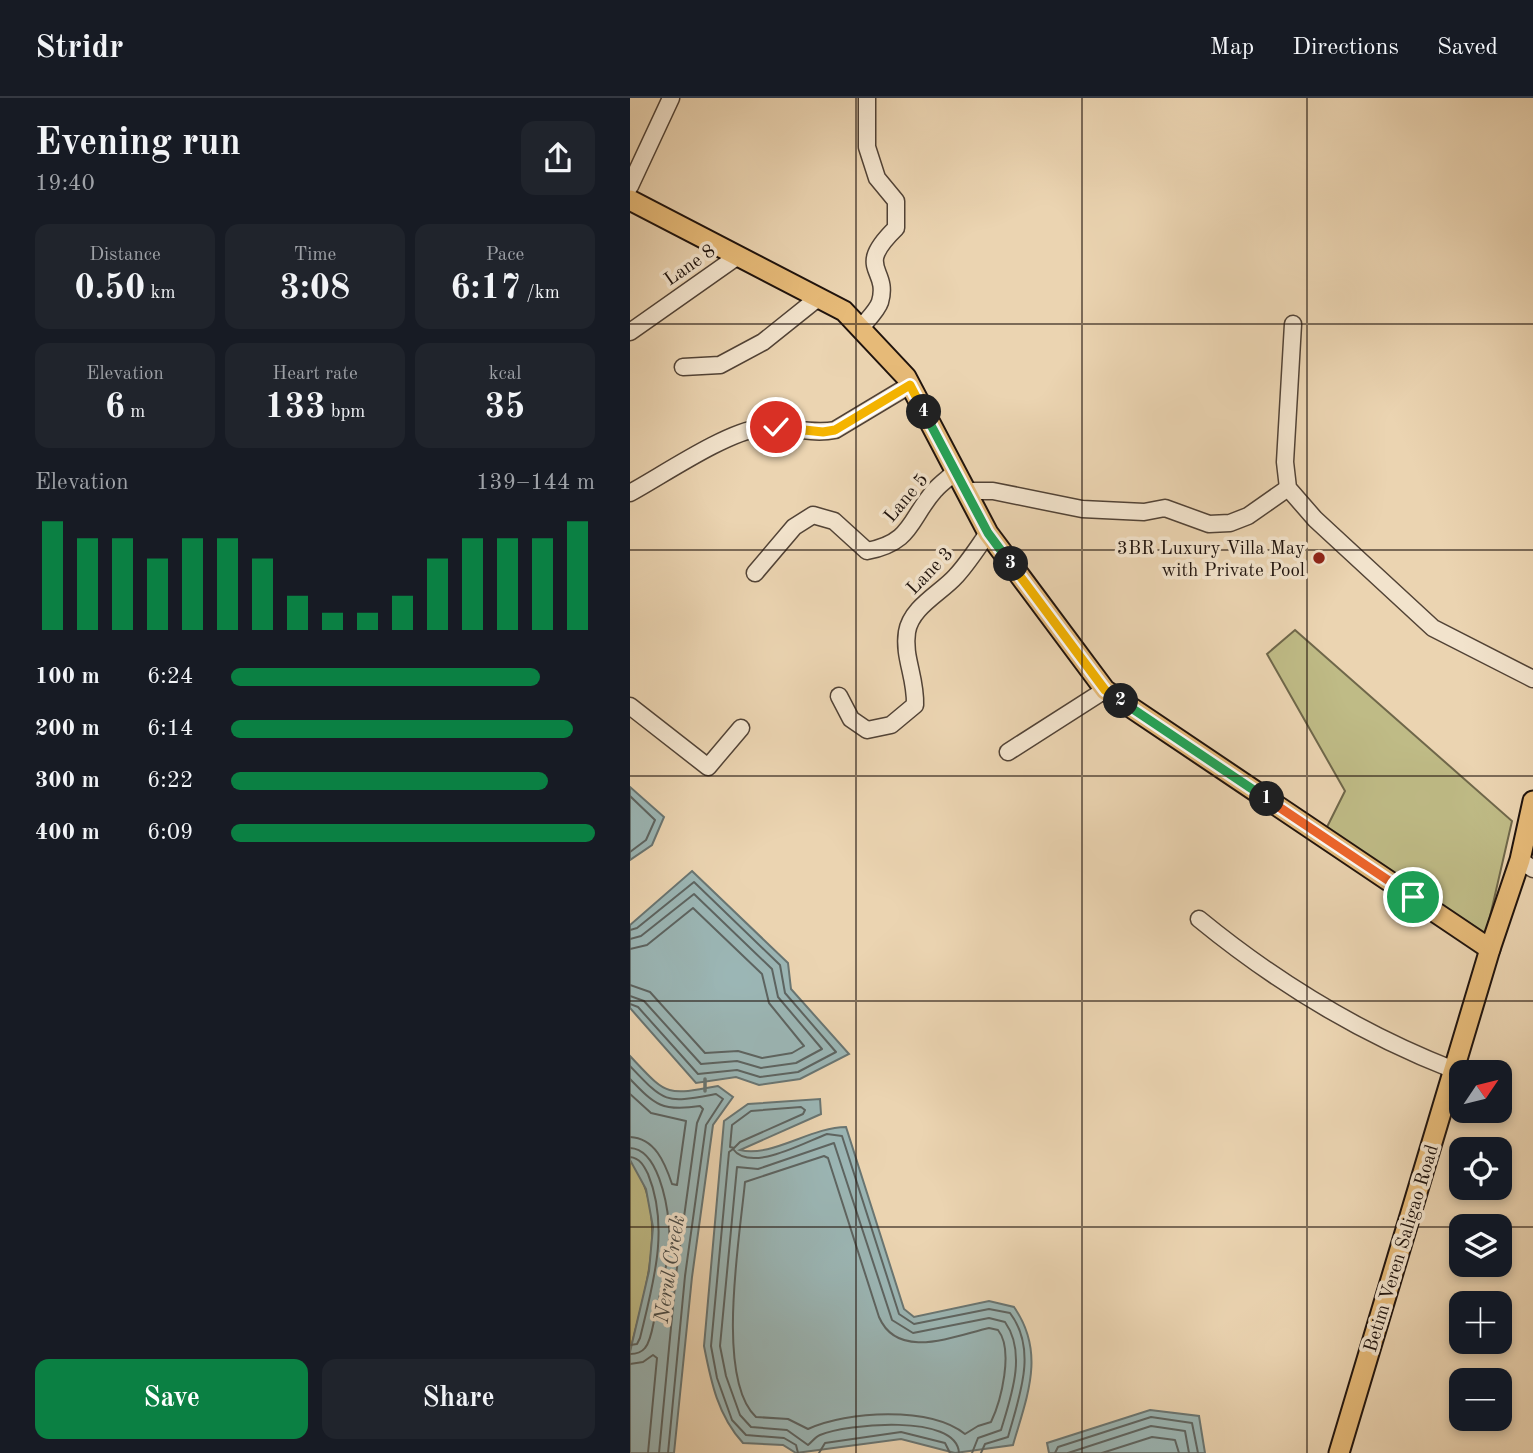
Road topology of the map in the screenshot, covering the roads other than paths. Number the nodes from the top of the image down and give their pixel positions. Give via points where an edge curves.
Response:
1 (671, 98) edge
2 (867, 98) edge
3 (630, 186) edge
4 (630, 200) edge
5 (738, 256) junction
6 (818, 298) junction
7 (1293, 324) dead end
8 (860, 329) junction
9 (630, 332) edge
10 (683, 367) dead end
11 (910, 385) junction
12 (956, 471) junction
13 (1288, 488) junction
14 (966, 491) junction
15 (630, 493) edge
16 (988, 533) junction
17 (755, 573) dead end
18 (1533, 679) edge
19 (1105, 690) junction
20 (839, 696) dead end
21 (630, 706) edge
22 (741, 728) dead end
23 (1008, 752) dead end
24 (1533, 801) edge
25 (1526, 864) edge
26 (1199, 919) dead end
27 (1490, 949) junction
28 (1457, 1060) edge
29 (1449, 1068) edge
30 (1449, 1087) edge
31 (1339, 1453) edge

1 - 3 street
2 - 8 street via 867,147 877,178 895,201 896,228 879,244 873,265 881,285 880,303
4 - 5 main road
5 - 6 main road
5 - 9 street, Lane 8
6 - 8 main road via 844,311
6 - 10 street via 763,342 720,365
7 - 13 street via 1285,462
8 - 11 main road
11 - 12 main road
11 - 15 street via 835,430 776,427 743,431
12 - 14 main road
12 - 17 street, Lane 5 via 934,492 903,535 883,548 867,551 834,521 813,515 794,527
13 - 14 street via 1248,516 1209,524 1165,508 1144,512 1082,509 993,491
13 - 18 street via 1315,519 1433,628
14 - 16 main road
16 - 19 main road
16 - 20 street, Lane 3 via 956,576 917,611 907,629 906,656 915,681 915,705 891,725 867,730 851,719
19 - 23 street
19 - 27 main road
21 - 22 street via 708,767
24 - 25 main road, Betim Veren Saligao Road
25 - 27 main road, Betim Veren Saligao Road
26 - 29 street via 1245,957 1318,1005 1391,1045
27 - 28 main road, Betim Veren Saligao Road
30 - 31 main road, Betim Veren Saligao Road

